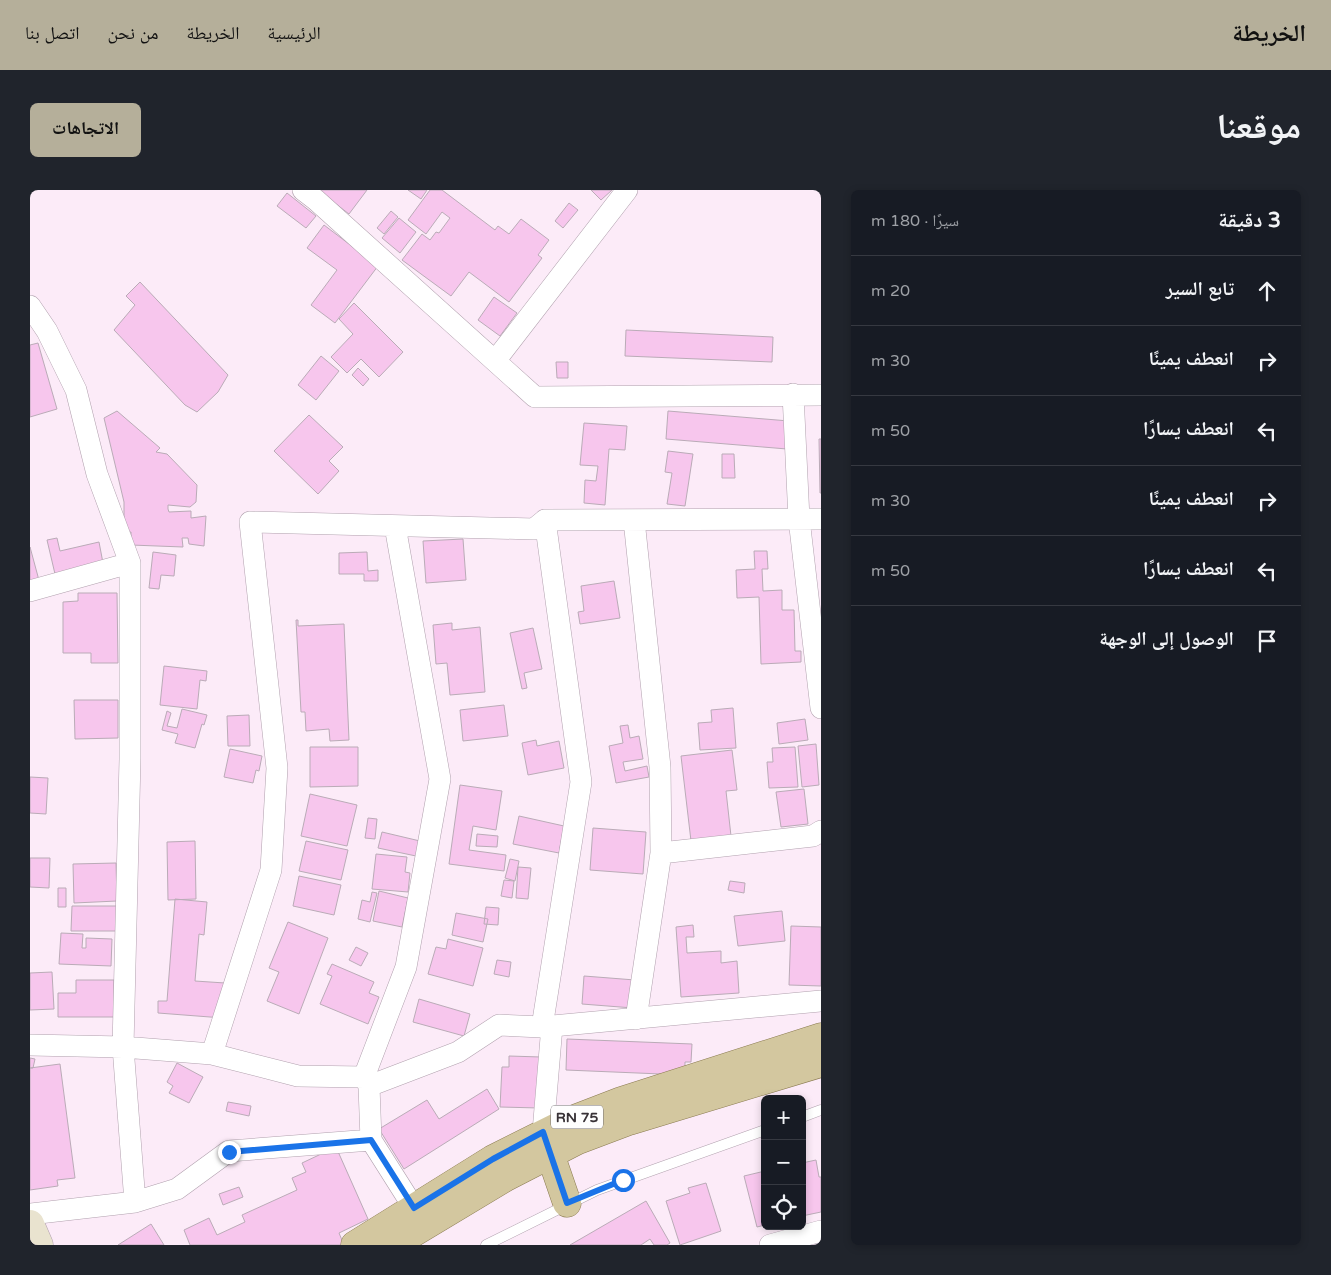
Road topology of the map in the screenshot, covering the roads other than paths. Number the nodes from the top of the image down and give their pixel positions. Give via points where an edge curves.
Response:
1 (303, 190) edge
2 (627, 190) edge
3 (30, 306) edge
4 (495, 361) junction
5 (793, 394) junction
6 (821, 395) edge
7 (821, 519) edge
8 (545, 520) junction
9 (634, 520) junction
10 (799, 520) junction
11 (395, 526) junction
12 (130, 563) junction
13 (30, 591) edge
14 (821, 708) edge
15 (818, 838) edge
16 (661, 853) junction
17 (821, 1001) edge
18 (636, 1019) junction
19 (547, 1027) junction
20 (821, 1037) edge
21 (30, 1045) edge
22 (123, 1047) junction
23 (212, 1054) junction
24 (821, 1063) edge
25 (366, 1082) junction
26 (821, 1110) edge
27 (806, 1116) edge
28 (761, 1131) edge
29 (371, 1140) junction
30 (547, 1143) junction
31 (135, 1202) junction
32 (567, 1203) junction
33 (414, 1208) junction
34 (30, 1214) edge
35 (30, 1224) edge
36 (821, 1231) edge
37 (404, 1242) edge
38 (39, 1245) edge
39 (355, 1245) edge
40 (486, 1245) edge
41 (770, 1245) edge

1 - 4 street
2 - 4 street
3 - 12 street via 47,331 76,390 97,474
4 - 5 street via 535,396
5 - 6 street
5 - 10 street
7 - 10 street
8 - 9 street
8 - 11 street via 534,529
8 - 19 street via 581,782
9 - 10 street
9 - 16 street via 660,767
10 - 14 street
11 - 23 street via 250,522 277,768 271,870
11 - 25 street via 440,779 406,967
12 - 13 street
12 - 22 street via 130,759
15 - 16 street
16 - 18 street
17 - 18 street
18 - 19 street
19 - 25 street via 499,1025 458,1052
19 - 30 street
20 - 30 main road, RN 75 via 620,1101
21 - 22 street
22 - 23 street
22 - 31 street
23 - 25 street via 298,1076
24 - 30 main road, RN 75 via 628,1121 576,1141
25 - 29 street
26 - 27 lane
28 - 32 lane
29 - 31 street via 229,1152 176,1189
29 - 33 street
30 - 32 main road
30 - 33 main road, RN 75 via 493,1159
30 - 37 main road, RN 75 via 506,1177
31 - 34 street
32 - 40 lane
33 - 39 main road, RN 75
35 - 38 main road
36 - 41 street

